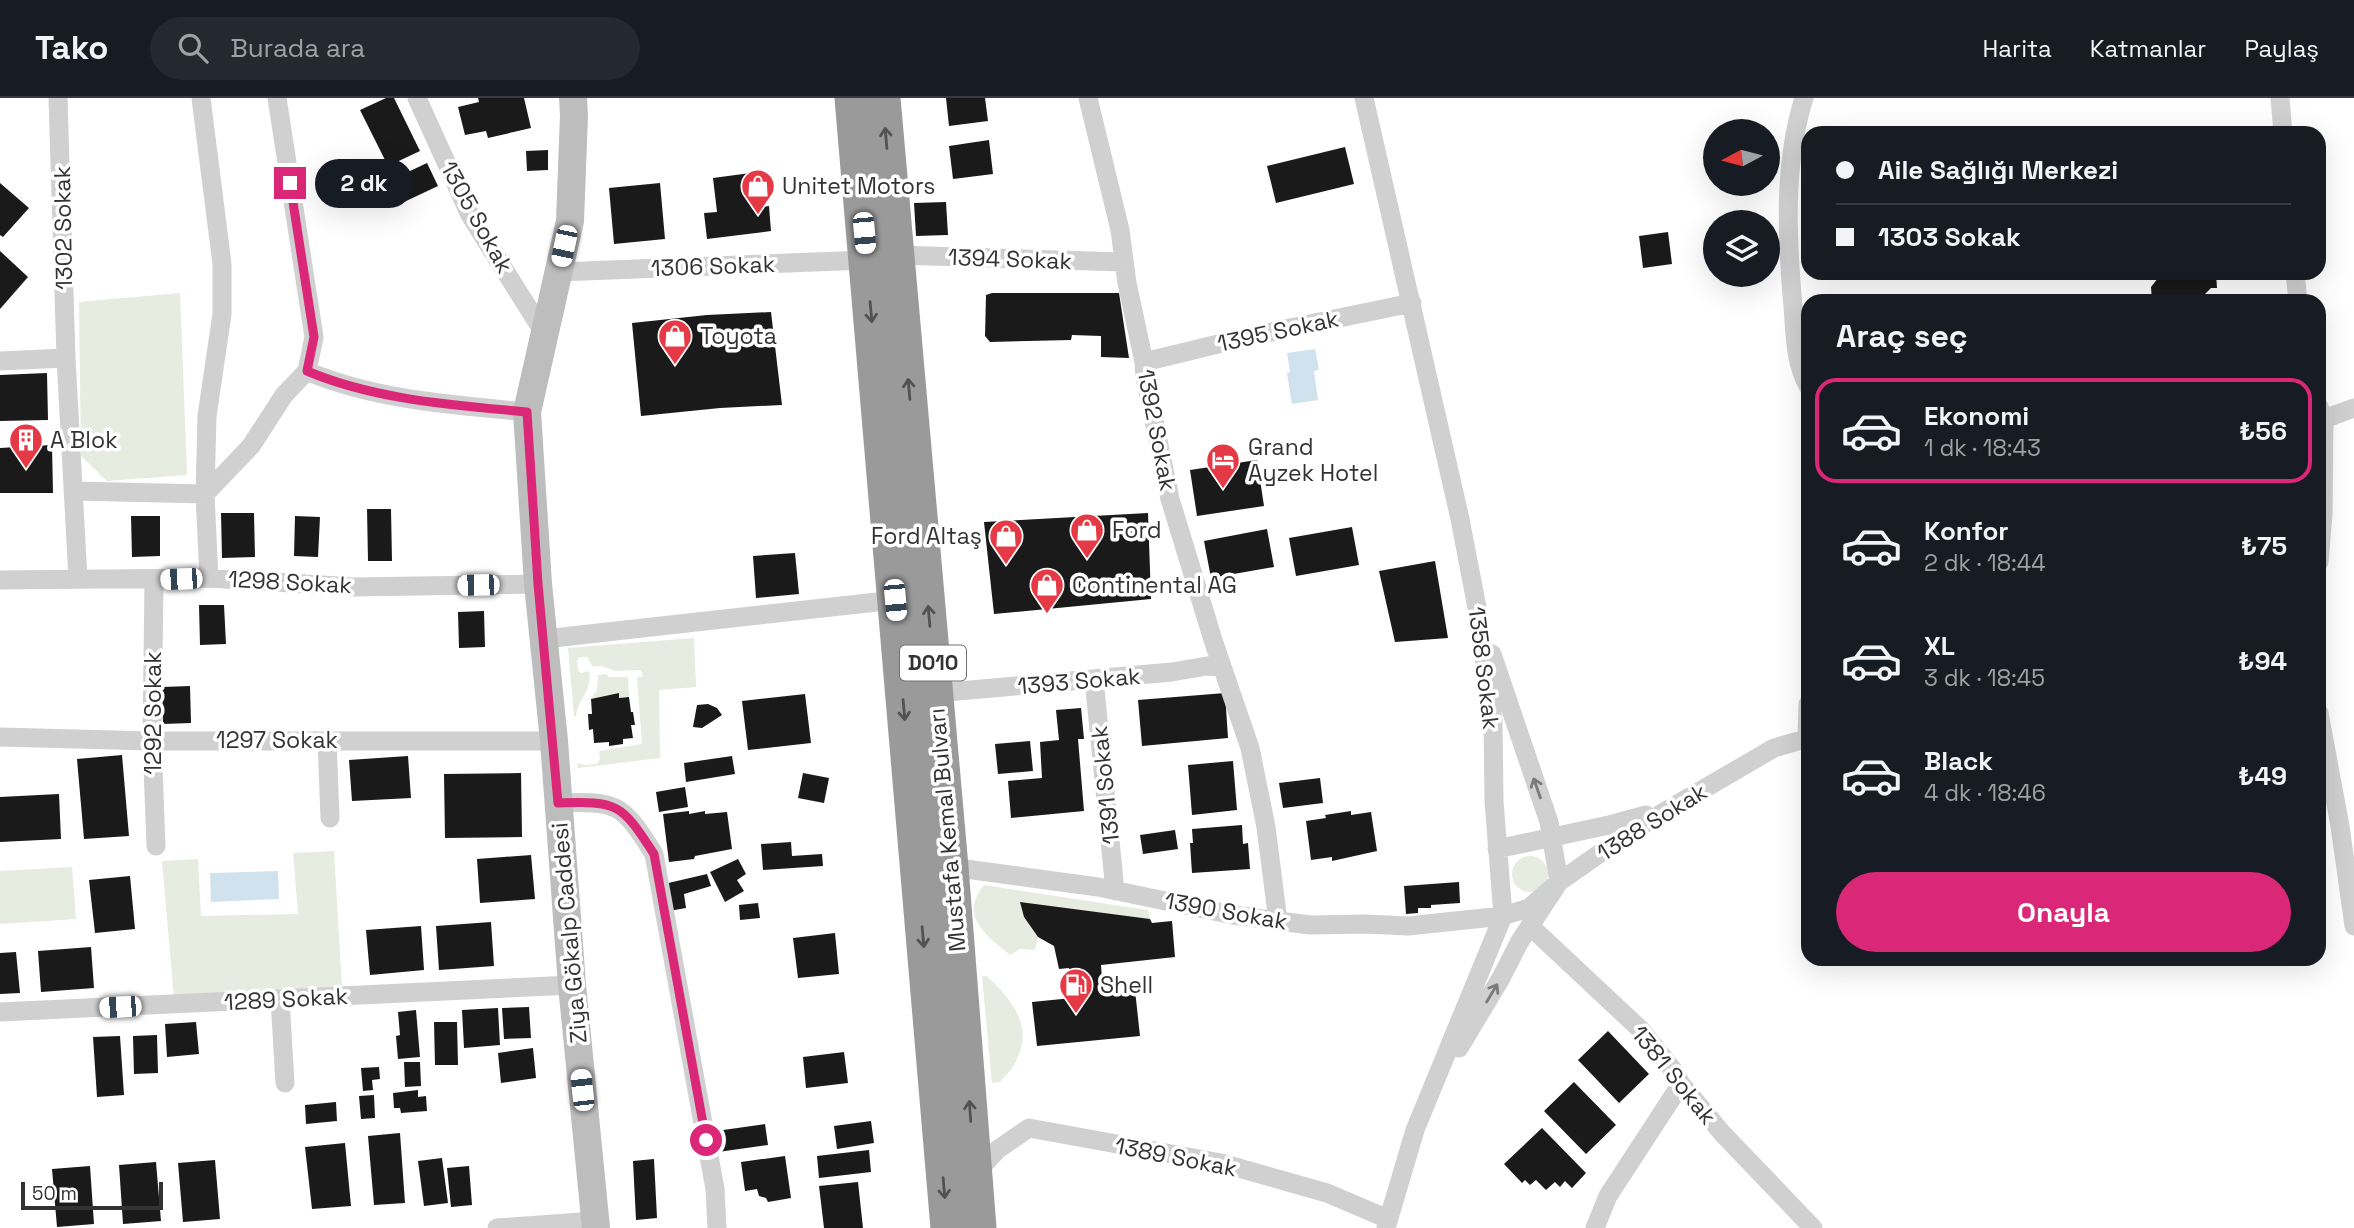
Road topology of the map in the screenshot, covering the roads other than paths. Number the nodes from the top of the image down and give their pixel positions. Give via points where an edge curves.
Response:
1 (58, 98) edge
2 (201, 98) edge
3 (277, 98) edge
4 (417, 98) edge
5 (573, 98) edge
6 (852, 98) edge
7 (883, 98) edge
8 (1088, 98) edge
9 (1364, 98) edge
10 (1804, 98) edge
11 (2280, 98) edge
12 (2282, 126) edge
13 (881, 257) junction
14 (1124, 262) junction
15 (559, 272) junction
16 (1412, 303) junction
17 (544, 332) junction
18 (66, 358) junction
19 (0, 361) edge
20 (1144, 362) junction
21 (307, 371) junction
22 (1801, 374) edge
23 (2354, 408) edge
24 (527, 412) junction
25 (2326, 412) edge
26 (74, 491) junction
27 (205, 494) junction
28 (209, 578) junction
29 (78, 579) junction
30 (0, 580) edge
31 (154, 580) junction
32 (538, 584) junction
33 (895, 600) junction
34 (1478, 613) junction
35 (544, 639) junction
36 (1222, 667) junction
37 (1094, 679) junction
38 (936, 693) junction
39 (0, 737) edge
40 (327, 740) junction
41 (1801, 740) edge
42 (152, 741) junction
43 (554, 741) junction
44 (2326, 751) edge
45 (558, 803) junction
46 (1671, 808) junction
47 (330, 818) dead end
48 (1552, 836) junction
49 (156, 846) dead end
50 (1497, 849) junction
51 (951, 867) junction
52 (1559, 882) junction
53 (1115, 891) junction
54 (1503, 916) junction
55 (1278, 921) junction
56 (2354, 926) edge
57 (1531, 927) junction
58 (572, 985) junction
59 (280, 999) junction
60 (0, 1012) edge
61 (285, 1083) dead end
62 (1681, 1084) junction
63 (1432, 1094) junction
64 (975, 1174) junction
65 (1387, 1224) edge
66 (595, 1225) edge
67 (496, 1228) edge
68 (718, 1228) edge
69 (948, 1228) edge
70 (979, 1228) edge
71 (1595, 1228) edge
72 (1813, 1228) edge

1 - 18 street, 1302 Sokak
2 - 27 street via 222,277 222,314 206,416
3 - 21 street via 314,337
4 - 17 street, 1305 Sokak via 470,215
5 - 15 street, Ziya Gökalp Caddesi via 570,220
6 - 13 highway, Mustafa Kemal Bulvarı / D010
13 -> 7 highway, Mustafa Kemal Bulvarı / D010
8 - 14 street, 1392 Sokak
9 - 16 street, 1358 Sokak
10 - 22 street via 1790,170 1788,254
11 - 12 street
13 - 14 street, 1394 Sokak
13 - 15 street, 1306 Sokak
13 -> 33 highway, Mustafa Kemal Bulvarı / D010
38 -> 13 highway, Mustafa Kemal Bulvarı / D010
14 - 20 street, 1392 Sokak
15 - 17 street, Ziya Gökalp Caddesi
16 - 20 street, 1395 Sokak
16 - 34 street, 1358 Sokak
17 - 24 street, Ziya Gökalp Caddesi
18 - 19 street
18 - 26 street, 1302 Sokak
20 - 36 street, 1392 Sokak via 1170,499
21 - 24 street via 337,384 445,404
21 - 27 street via 284,395 251,446
23 - 25 street
24 - 32 street, Ziya Gökalp Caddesi
26 - 27 street
26 - 29 street, 1302 Sokak
27 - 28 street
28 - 31 street, 1298 Sokak
28 - 32 street, 1298 Sokak via 355,587
29 - 30 street, 1298 Sokak
29 - 31 street, 1298 Sokak
31 - 42 street, 1292 Sokak
32 - 35 street, Ziya Gökalp Caddesi
33 - 35 street
33 -> 69 highway, Mustafa Kemal Bulvarı / D010
48 -> 34 street
34 - 50 street, 1358 Sokak via 1493,722
35 - 43 street, Ziya Gökalp Caddesi
36 - 37 street, 1393 Sokak
36 - 55 street, 1392 Sokak via 1250,748
37 - 38 street, 1393 Sokak
37 - 53 street, 1391 Sokak
38 - 51 highway, Mustafa Kemal Bulvarı / D010
39 - 42 street, 1297 Sokak
40 - 42 street, 1297 Sokak
40 - 43 street, 1297 Sokak
40 - 47 street
41 - 46 street, 1388 Sokak via 1774,748
42 - 49 street, 1292 Sokak
43 - 45 street, Ziya Gökalp Caddesi
44 - 56 street
45 - 58 street, Ziya Gökalp Caddesi
45 - 68 street via 598,802 616,807 634,823 654,854 715,1189
46 - 48 street
46 - 52 street, 1388 Sokak
48 - 50 street
48 - 52 street
50 - 54 street, 1358 Sokak
51 - 53 street, 1390 Sokak
64 -> 51 highway, Mustafa Kemal Bulvarı / D010
52 - 54 street, 1388 Sokak via 1529,908
52 - 57 street
53 - 55 street, 1390 Sokak
54 - 55 street, 1390 Sokak via 1408,926
54 - 63 street, 1358 Sokak
57 - 62 street, 1381 Sokak via 1640,1030
63 -> 57 street
58 - 59 street, 1289 Sokak
58 - 66 street, Ziya Gökalp Caddesi
59 - 60 street, 1289 Sokak
59 - 61 street
62 - 71 street via 1608,1196
62 - 72 street, 1381 Sokak
63 - 65 street, 1358 Sokak via 1415,1130
64 - 65 street, 1389 Sokak via 997,1150 1029,1128 1221,1163 1327,1193
64 - 70 highway, Mustafa Kemal Bulvarı / D010
66 - 67 street

